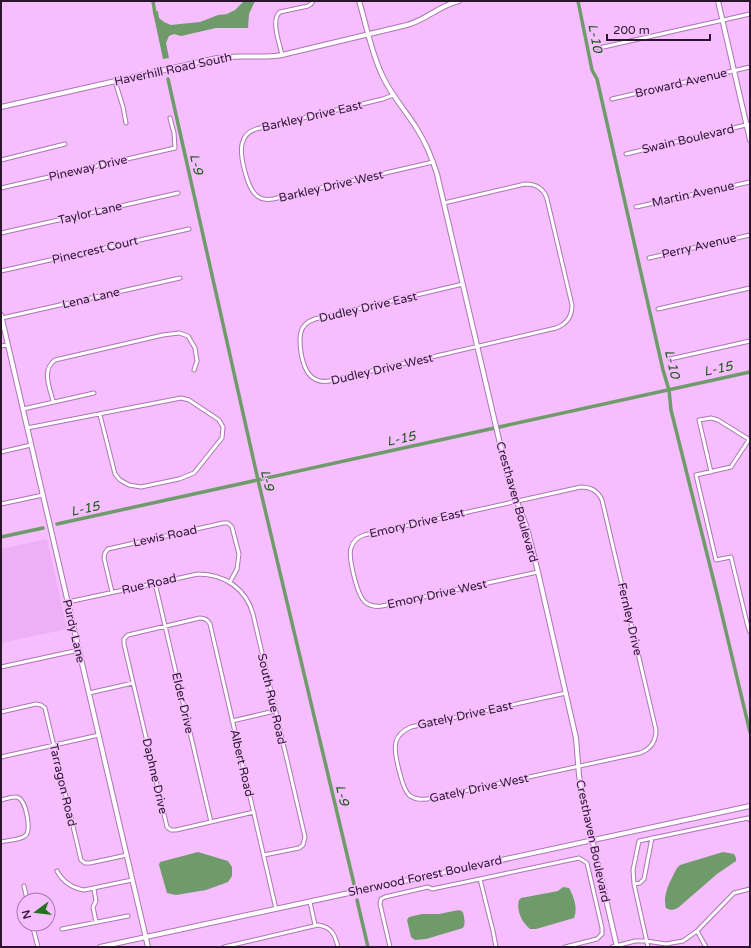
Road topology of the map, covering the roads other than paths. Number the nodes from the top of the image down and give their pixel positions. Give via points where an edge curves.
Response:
1 (313, 1) edge
2 (359, 1) edge
3 (459, 1) edge
4 (718, 1) edge
5 (750, 14) edge
6 (723, 20) junction
7 (368, 35) junction
8 (599, 48) dead end
9 (282, 55) junction
10 (750, 67) edge
11 (735, 70) junction
12 (115, 81) junction
13 (393, 95) junction
14 (612, 99) dead end
15 (1, 107) edge
16 (170, 118) dead end
17 (126, 122) dead end
18 (748, 125) edge
19 (750, 140) edge
20 (66, 144) dead end
21 (626, 154) dead end
22 (1, 160) edge
23 (433, 162) junction
24 (246, 172) joint
25 (750, 182) edge
26 (1, 188) edge
27 (178, 193) dead end
28 (444, 203) junction
29 (636, 207) dead end
30 (189, 229) dead end
31 (1, 233) edge
32 (750, 235) edge
33 (649, 258) dead end
34 (1, 271) edge
35 (180, 278) dead end
36 (462, 284) junction
37 (750, 288) edge
38 (658, 309) dead end
39 (1, 317) edge
40 (750, 341) edge
41 (8, 345) junction
42 (1, 346) edge
43 (477, 347) junction
44 (302, 355) joint
45 (670, 359) dead end
46 (194, 370) dead end
47 (94, 393) dead end
48 (53, 401) junction
49 (23, 409) junction
50 (100, 414) junction
51 (27, 428) junction
52 (750, 439) edge
53 (31, 445) junction
54 (1, 452) edge
55 (711, 472) junction
56 (593, 489) joint
57 (43, 495) junction
58 (517, 501) junction
59 (1, 504) edge
60 (538, 572) junction
61 (355, 577) joint
62 (230, 582) junction
63 (155, 583) junction
64 (112, 592) junction
65 (68, 602) junction
66 (165, 626) junction
67 (750, 632) edge
68 (79, 650) junction
69 (1, 667) edge
70 (134, 683) junction
71 (89, 693) junction
72 (566, 693) junction
73 (275, 711) junction
74 (1, 712) edge
75 (232, 721) junction
76 (99, 735) junction
77 (54, 745) junction
78 (647, 750) joint
79 (1, 757) edge
80 (578, 766) junction
81 (399, 767) joint
82 (1, 800) edge
83 (750, 806) edge
84 (254, 812) junction
85 (750, 820) edge
86 (211, 822) junction
87 (652, 838) junction
88 (592, 840) junction
89 (1, 842) edge
90 (127, 855) junction
91 (264, 855) junction
92 (57, 871) dead end
93 (480, 879) junction
94 (132, 880) junction
95 (634, 884) junction
96 (24, 886) dead end
97 (750, 888) edge
98 (94, 889) junction
99 (25, 892) edge
100 (310, 902) junction
101 (276, 909) junction
102 (128, 916) dead end
103 (96, 922) junction
104 (315, 925) junction
105 (62, 929) dead end
106 (697, 931) junction
107 (34, 932) edge
108 (146, 937) junction
109 (646, 941) junction
110 (243, 942) junction
111 (582, 943) junction
112 (38, 947) edge
113 (100, 947) edge
114 (148, 947) edge
115 (224, 947) edge
116 (244, 947) edge
117 (338, 947) edge
118 (390, 947) edge
119 (496, 947) edge
120 (565, 947) edge
121 (583, 947) edge
122 (615, 947) edge
123 (648, 947) edge
124 (706, 947) edge

1 - 9 street via 308,6 277,14 275,21
2 - 7 street, Cresthaven Boulevard
3 - 7 street, Haverhill Road South via 413,24
4 - 6 street
5 - 6 street
6 - 8 street
6 - 11 street
7 - 9 street, Haverhill Road South
7 - 13 street, Cresthaven Boulevard via 378,67
9 - 12 street, Haverhill Road South via 217,58
10 - 11 street, Broward Avenue
11 - 14 street, Broward Avenue
11 - 18 street
12 - 15 street, Haverhill Road South
12 - 17 street
13 - 23 street, Cresthaven Boulevard via 417,129
13 - 24 street, Barkley Drive East via 252,131 244,138 241,146
16 - 26 street, Pineway Drive via 176,148
18 - 19 street
18 - 21 street, Swain Boulevard
20 - 22 street
23 - 24 street, Barkley Drive West via 270,200 252,192
23 - 28 street, Cresthaven Boulevard
25 - 29 street, Martin Avenue
27 - 31 street, Taylor Lane
28 - 36 street, Cresthaven Boulevard
28 - 43 street, Dudley Drive West via 525,184 535,185 541,189 546,195 572,305 572,313 567,322 556,328
30 - 34 street, Pinecrest Court
32 - 33 street, Perry Avenue
35 - 39 street, Lena Lane
36 - 43 street, Cresthaven Boulevard
36 - 44 street, Dudley Drive East via 312,320 304,325 300,334
37 - 38 street
39 - 41 street, Purdy Lane
40 - 45 street
41 - 42 street
41 - 49 street, Purdy Lane
43 - 44 street, Dudley Drive West via 326,382 309,375 304,368
43 - 58 street, Cresthaven Boulevard via 508,478
46 - 48 street via 197,361 195,348 188,336 179,333 163,335 56,360 50,365 47,375
47 - 48 street
48 - 49 street
49 - 51 street, Purdy Lane
50 - 50 street via 183,398 217,418 223,427 223,435 194,473 179,479 133,487 124,483 115,474
50 - 51 street
51 - 53 street, Purdy Lane
52 - 55 street via 731,467
52 - 55 street via 718,420 699,420
53 - 54 street
53 - 57 street, Purdy Lane
55 - 67 street via 696,475 716,560 731,557
56 - 58 street, Emory Drive East via 581,487
56 - 78 street, Fernley Drive via 603,502 656,730 655,740
57 - 59 street
57 - 65 street, Purdy Lane
58 - 60 street, Cresthaven Boulevard
58 - 61 street, Emory Drive East via 362,536 354,542 350,551
60 - 61 street, Emory Drive West via 377,607 362,599
60 - 72 street, Cresthaven Boulevard
62 - 63 street, Rue Road via 213,575 198,574
62 - 64 street, Lewis Road via 239,559 233,529 228,523 223,523 110,548 104,558
62 - 73 street, South Rue Road via 244,595 251,610
63 - 64 street, Rue Road
63 - 66 street, Elder Drive
64 - 65 street, Rue Road
65 - 68 street, Purdy Lane
66 - 70 street, Daphne Drive via 130,633 124,639
66 - 75 street, Albert Road via 200,618 210,624
66 - 86 street, Elder Drive
68 - 69 street
68 - 71 street, Purdy Lane
70 - 71 street
70 - 86 street, Daphne Drive via 167,827 176,830
71 - 76 street, Purdy Lane
72 - 80 street, Cresthaven Boulevard via 576,738
72 - 81 street, Gately Drive East via 406,729 396,742
73 - 75 street
73 - 91 street, South Rue Road via 305,840 299,848
74 - 77 street, Tarragon Road via 41,705 46,711
75 - 84 street, Albert Road
76 - 77 street
76 - 90 street, Purdy Lane
77 - 79 street
77 - 90 street, Tarragon Road via 81,860 90,863
78 - 80 street, Gately Drive West
80 - 81 street, Gately Drive West via 422,800 414,798 406,791
80 - 88 street, Cresthaven Boulevard
82 - 89 street via 19,798 24,804 29,827 23,837
83 - 88 street, Sherwood Forest Boulevard
84 - 86 street, Daphne Drive
84 - 91 street, Albert Road
85 - 87 street via 748,818
87 - 95 street via 644,879
87 - 95 street via 639,841 633,870
88 - 100 street, Sherwood Forest Boulevard
88 - 122 street, Cresthaven Boulevard
90 - 94 street, Purdy Lane
91 - 101 street, Albert Road
92 - 98 street via 64,881 72,886 84,890
93 - 111 street via 579,858 583,860 586,863 602,934 596,939
93 - 118 street via 432,889 428,887 381,899
93 - 119 street
94 - 98 street
94 - 108 street, Purdy Lane
95 - 109 street
96 - 99 street
97 - 106 street via 734,893
98 - 103 street via 96,900 93,907
100 - 101 street, Sherwood Forest Boulevard
100 - 104 street
101 - 108 street, Sherwood Forest Boulevard
102 - 103 street
103 - 105 street
104 - 110 street
104 - 117 street via 331,930
106 - 109 street via 680,942 661,944
106 - 124 street
107 - 112 street
108 - 113 street, Sherwood Forest Boulevard
108 - 114 street, Purdy Lane
109 - 122 street via 635,941
109 - 123 street
110 - 115 street
110 - 116 street
111 - 120 street
111 - 121 street

